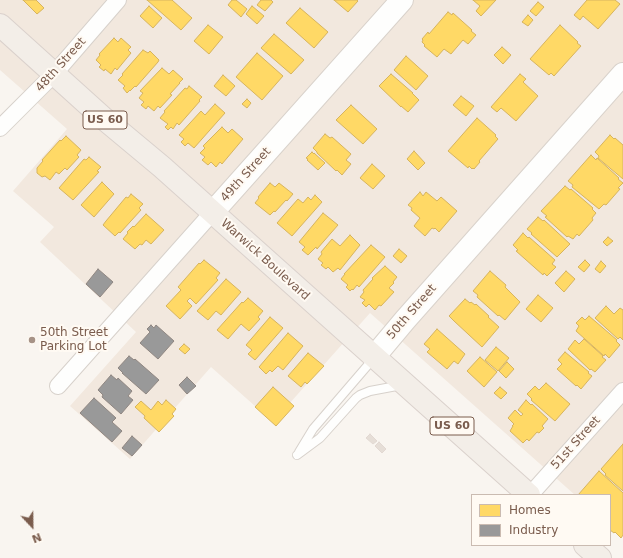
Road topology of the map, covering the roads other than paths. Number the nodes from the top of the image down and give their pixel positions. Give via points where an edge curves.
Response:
1 (118, 0) edge
2 (402, 0) edge
3 (0, 25) edge
4 (54, 74) junction
5 (623, 74) edge
6 (0, 128) edge
7 (212, 213) junction
8 (374, 357) junction
9 (405, 384) junction
10 (58, 386) dead end
11 (623, 391) edge
12 (528, 494) edge
13 (530, 494) edge
14 (586, 546) edge
15 (600, 558) edge

1 - 4 street, 48th Street
2 - 7 street, 49th Street
3 - 4 main road, Warwick Boulevard / US 60
4 - 6 street, 48th Street
4 - 7 main road, Warwick Boulevard / US 60
5 - 8 street, 50th Street
7 - 8 main road, Warwick Boulevard / US 60
7 - 10 street, 49th Street
8 - 9 main road, Warwick Boulevard / US 60
8 - 9 lane, 50th Street via 313,429 297,455 320,438 360,395
9 - 12 main road, Warwick Boulevard / US 60
11 - 13 street, 51st Street
14 - 15 main road

